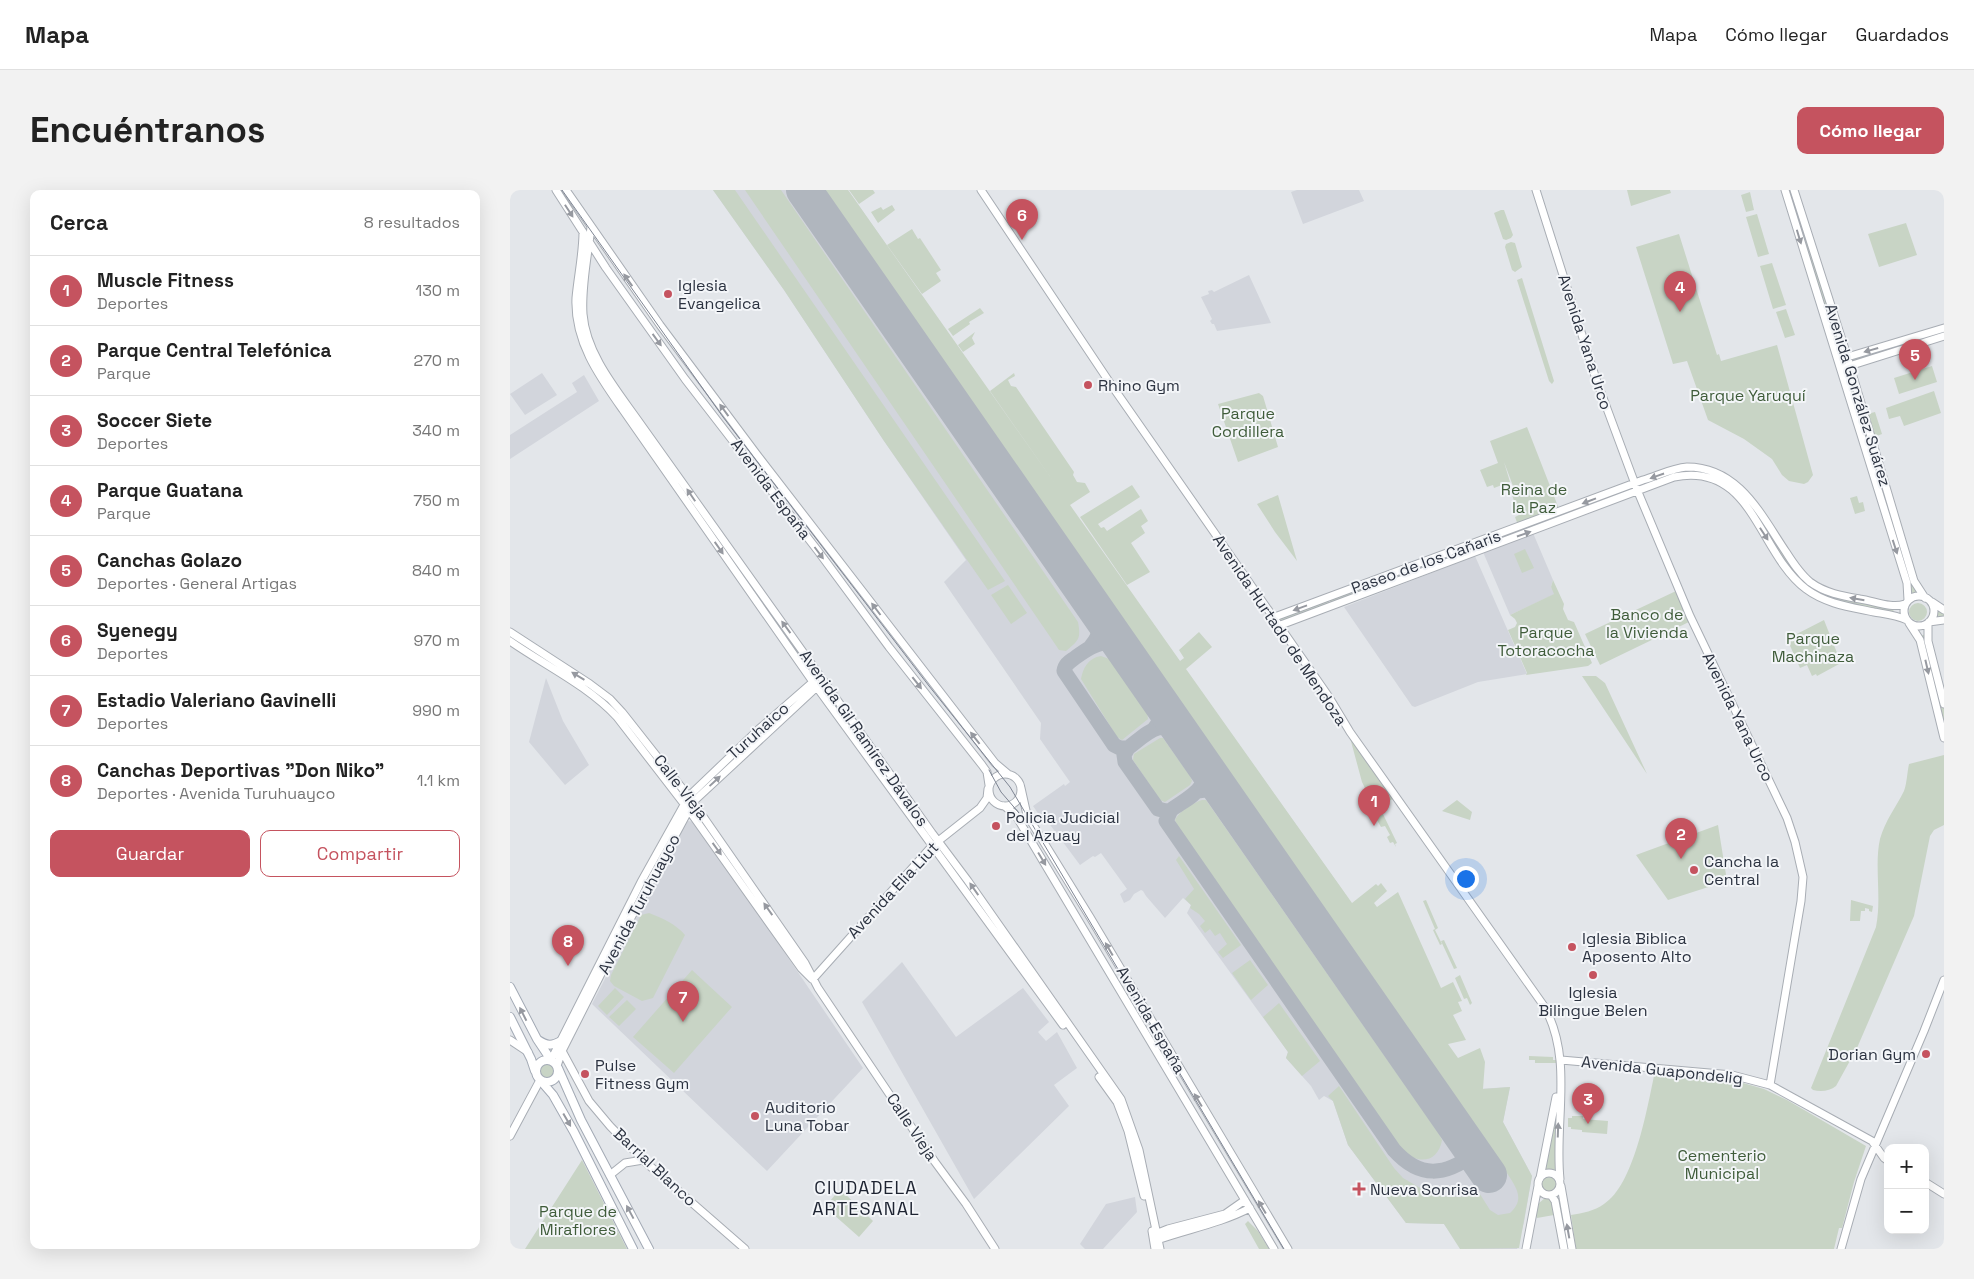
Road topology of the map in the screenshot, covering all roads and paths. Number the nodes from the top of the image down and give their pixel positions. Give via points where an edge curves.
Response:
1 (556, 190) edge
2 (566, 190) edge
3 (981, 190) edge
4 (1536, 190) edge
5 (1785, 190) edge
6 (1794, 190) edge
7 (592, 227) junction
8 (583, 232) junction
9 (590, 242) junction
10 (606, 268) junction
11 (586, 274) junction
12 (1944, 328) edge
13 (1944, 336) edge
14 (1931, 337) junction
15 (1847, 357) junction
16 (1839, 364) junction
17 (1850, 366) junction
18 (630, 415) junction
19 (665, 462) junction
20 (1635, 484) junction
21 (1638, 492) junction
22 (1926, 598) junction
23 (1907, 602) junction
24 (1944, 610) edge
25 (1272, 618) junction
26 (1944, 620) edge
27 (1908, 621) junction
28 (1928, 623) junction
29 (1278, 626) junction
30 (510, 632) edge
31 (510, 641) edge
32 (824, 681) junction
33 (815, 684) junction
34 (1944, 704) edge
35 (759, 729) junction
36 (764, 735) junction
37 (1944, 738) edge
38 (1008, 774) junction
39 (989, 787) junction
40 (1021, 788) junction
41 (691, 799) junction
42 (1002, 805) junction
43 (686, 806) junction
44 (980, 808) junction
45 (935, 843) junction
46 (813, 979) junction
47 (1944, 980) edge
48 (510, 987) edge
49 (510, 1018) edge
50 (537, 1039) junction
51 (510, 1040) edge
52 (561, 1041) junction
53 (562, 1050) junction
54 (528, 1052) junction
55 (551, 1060) junction
56 (1561, 1060) junction
57 (558, 1067) junction
58 (1560, 1075) junction
59 (538, 1076) junction
60 (1770, 1085) junction
61 (510, 1136) edge
62 (1876, 1146) junction
63 (1884, 1158) edge
64 (643, 1160) junction
65 (610, 1175) junction
66 (1539, 1181) junction
67 (1560, 1182) junction
68 (1929, 1185) edge
69 (1944, 1194) edge
70 (1549, 1195) junction
71 (1245, 1200) junction
72 (1536, 1204) junction
73 (1250, 1208) junction
74 (1155, 1237) junction
75 (634, 1249) edge
76 (649, 1249) edge
77 (745, 1249) edge
78 (995, 1249) edge
79 (1155, 1249) edge
80 (1160, 1249) edge
81 (1274, 1249) edge
82 (1288, 1249) edge
83 (1526, 1249) edge
84 (1564, 1249) edge
85 (1572, 1249) edge
86 (1841, 1249) edge

1 -> 8 main road, Avenida España
2 - 7 main road, Avenida España
3 - 25 main road, Avenida Hurtado de Mendoza
4 - 20 main road, Avenida Yana Urco via 1596,380
5 -> 16 main road, Avenida González Suárez
6 - 15 main road, Avenida González Suárez
7 - 9 main road, Avenida Gil Ramírez Dávalos
38 -> 7 main road, Avenida España via 995,763 758,456
8 - 9 main road, Avenida España
8 - 18 main road, Avenida Gil Ramírez Dávalos via 577,292 578,326 592,361
9 - 10 main road, Avenida España
9 - 11 main road, Avenida Gil Ramírez Dávalos
10 - 11 main road via 594,265
10 -> 39 main road, Avenida España via 685,379 982,765
11 - 18 main road, Avenida Gil Ramírez Dávalos via 582,299 590,342
12 - 14 main road
13 - 14 main road
14 -> 15 main road
14 - 17 main road
15 - 16 main road
15 - 17 main road, Avenida González Suárez
16 - 17 main road
16 -> 23 main road, Avenida González Suárez via 1907,583
17 - 22 main road, Avenida González Suárez via 1914,581
18 - 19 main road, Avenida Gil Ramírez Dávalos
32 -> 19 main road, Avenida Gil Ramírez Dávalos
19 -> 33 main road, Avenida Gil Ramírez Dávalos
20 - 21 main road, Avenida Yana Urco
23 -> 20 main road, Paseo de los Cañaris via 1894,605 1844,596 1813,584 1795,565 1746,493 1727,477 1697,468 1680,468
20 -> 25 main road, Paseo de los Cañaris
21 -> 27 main road, Paseo de los Cañaris via 1684,475 1703,476 1723,483 1743,501 1786,569 1807,589 1830,602
29 -> 21 main road, Paseo de los Cañaris
21 - 60 main road, Avenida Yana Urco via 1690,616 1787,818 1800,861 1802,901
22 - 23 main road via 1916,596
22 - 24 main road
22 - 28 main road via 1934,610
23 - 27 main road via 1904,612
25 - 29 main road, Avenida Hurtado de Mendoza
26 - 28 main road
27 - 28 main road via 1919,626
27 -> 37 main road via 1920,640
28 - 34 main road via 1928,642
29 - 56 main road, Avenida Hurtado de Mendoza via 1535,992 1557,1033
41 -> 30 main road, Calle Vieja via 610,699
31 - 43 main road, Calle Vieja via 605,704
32 - 33 main road, Turuhaico
32 - 45 main road, Avenida Gil Ramírez Dávalos
33 - 35 main road, Turuhaico
33 - 36 main road, Avenida Turuhuayco
33 - 45 main road, Avenida Gil Ramírez Dávalos
35 - 36 main road
35 - 41 main road, Turuhaico
41 -> 36 main road, Avenida Turuhuayco
38 - 39 main road via 998,774
38 - 40 main road via 1016,778
39 - 42 main road via 991,799
39 - 44 main road, Avenida Elia Liut
40 - 42 main road via 1017,800 1011,805
82 -> 40 main road, Avenida España via 1028,815
41 - 43 main road, Avenida Turuhuayco
46 -> 41 main road, Calle Vieja
42 - 44 main road, Avenida Elia Liut
42 -> 71 main road, Avenida España via 1018,819
43 -> 46 main road, Calle Vieja via 801,968
43 - 52 main road, Avenida Turuhuayco
43 - 53 main road, Avenida Turuhuayco
44 - 45 main road, Avenida Elia Liut
45 - 46 main road, Avenida Elia Liut
45 - 74 main road, Avenida Gil Ramírez Dávalos via 1117,1102 1130,1129
46 - 78 main road, Calle Vieja
47 - 62 main road
50 -> 48 main road
49 - 54 main road
50 - 52 main road via 545,1045
50 - 55 main road
51 - 54 main road
52 - 55 main road
53 - 57 main road
53 - 64 main road, Barrial Blanco via 593,1106
54 - 59 main road
55 - 57 main road
55 - 59 main road via 541,1061 536,1066
56 - 58 main road, Avenida Hurtado de Mendoza
56 - 60 main road, Avenida Guapondelig via 1732,1075
57 - 59 main road via 553,1081 545,1083
57 - 65 main road
58 - 66 main road, Avenida Hurtado de Mendoza
67 -> 58 main road, Avenida Hurtado de Mendoza
59 - 61 main road
59 -> 75 main road via 574,1132
60 - 62 main road, Avenida Guapondelig
62 - 63 main road, Avenida Guapondelig
62 - 86 main road via 1855,1197
64 - 65 main road via 625,1163
64 - 77 main road, Barrial Blanco
76 -> 65 main road
66 - 67 main road via 1550,1172 1556,1174
66 - 70 main road via 1541,1191
66 - 72 main road, Avenida Hurtado de Mendoza
67 - 70 main road via 1557,1192
85 -> 67 main road, Avenida Hurtado de Mendoza
68 - 69 main road
70 - 72 main road
70 - 84 main road via 1556,1204
71 - 73 main road, Avenida España
71 - 74 main road via 1225,1214
72 - 83 main road, Avenida Hurtado de Mendoza
73 - 74 main road via 1227,1220
73 - 81 main road, Avenida España
74 - 79 main road, Avenida Gil Ramírez Dávalos
74 - 80 main road, Avenida Gil Ramírez Dávalos

